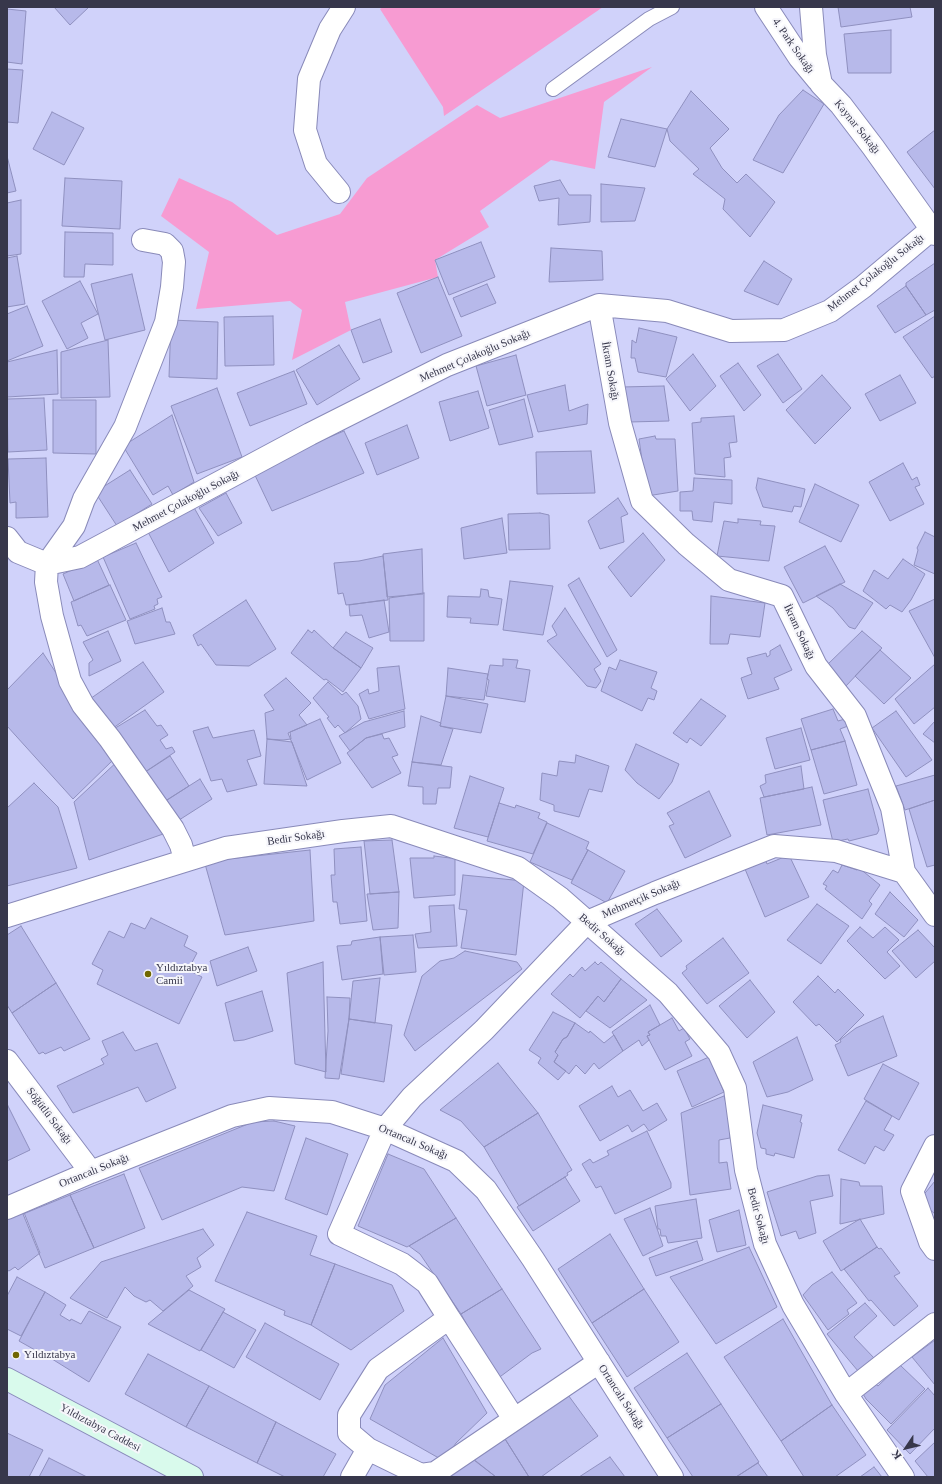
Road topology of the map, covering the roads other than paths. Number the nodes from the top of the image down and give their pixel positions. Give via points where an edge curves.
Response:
1 (344, 7) edge
2 (672, 7) edge
3 (766, 7) edge
4 (811, 7) edge
5 (821, 84) junction
6 (552, 89) dead end
7 (339, 192) dead end
8 (933, 232) edge
9 (143, 240) dead end
10 (599, 305) junction
11 (7, 538) edge
12 (48, 564) junction
13 (185, 860) junction
14 (904, 872) junction
15 (935, 915) edge
16 (7, 916) edge
17 (587, 922) junction
18 (7, 1061) edge
19 (385, 1130) junction
20 (935, 1146) edge
21 (91, 1172) junction
22 (7, 1208) edge
23 (935, 1249) edge
24 (449, 1318) junction
25 (935, 1324) edge
26 (598, 1362) junction
27 (8, 1381) edge
28 (846, 1394) junction
29 (514, 1419) junction
30 (368, 1449) junction
31 (192, 1477) edge
32 (352, 1477) edge
33 (672, 1477) edge
34 (903, 1477) edge

1 - 7 street via 330,29 309,79 305,130 316,164
2 - 6 lane via 649,19
3 - 5 street, 4. Park Sokağı via 799,57
4 - 5 street via 815,55
5 - 8 street, Kaynar Sokağı via 841,105 873,147
8 - 10 street, Mehmet Çolakoğlu Sokağı via 830,311 784,330 731,331 667,311
9 - 12 street via 165,244 172,251 172,287 166,322 125,427 84,499 74,526
10 - 12 street, Mehmet Çolakoğlu Sokağı via 447,365 310,434 80,557
10 - 14 street, İkram Sokağı via 620,423 642,501 686,544 729,580 782,596 816,666 855,716 892,808
11 - 12 street via 18,552
12 - 13 street via 46,582 52,616 70,681 83,705 173,829
13 - 16 street, Bedir Sokağı
13 - 17 street, Bedir Sokağı via 226,848 391,826 518,868 560,898
14 - 15 street, İkram Sokağı
14 - 17 street, Mehmetçik Sokağı via 836,850 774,846
17 - 19 street, Mehmetçik Sokağı via 484,1030 412,1096
17 - 28 street, Bedir Sokağı via 668,993 719,1053 735,1088 746,1170 765,1244 792,1305
18 - 21 street, Söğütlü Sokağı
19 - 21 street, Ortancalı Sokağı via 332,1112 269,1108 232,1116
19 - 24 street, Mehmetçik Sokağı via 339,1234 402,1264 427,1283
19 - 26 street, Ortancalı Sokağı via 456,1161 486,1190
20 - 23 street via 912,1191 930,1242
21 - 22 street, Ortancalı Sokağı
24 - 29 street
24 - 30 street via 378,1369 349,1415 349,1433
25 - 28 street
26 - 29 street
26 - 33 street, Ortancalı Sokağı
27 - 31 main road, Yıldıztabya Caddesi
28 - 34 street, Bedir Sokağı
29 - 30 street via 435,1473 421,1475
30 - 32 street

